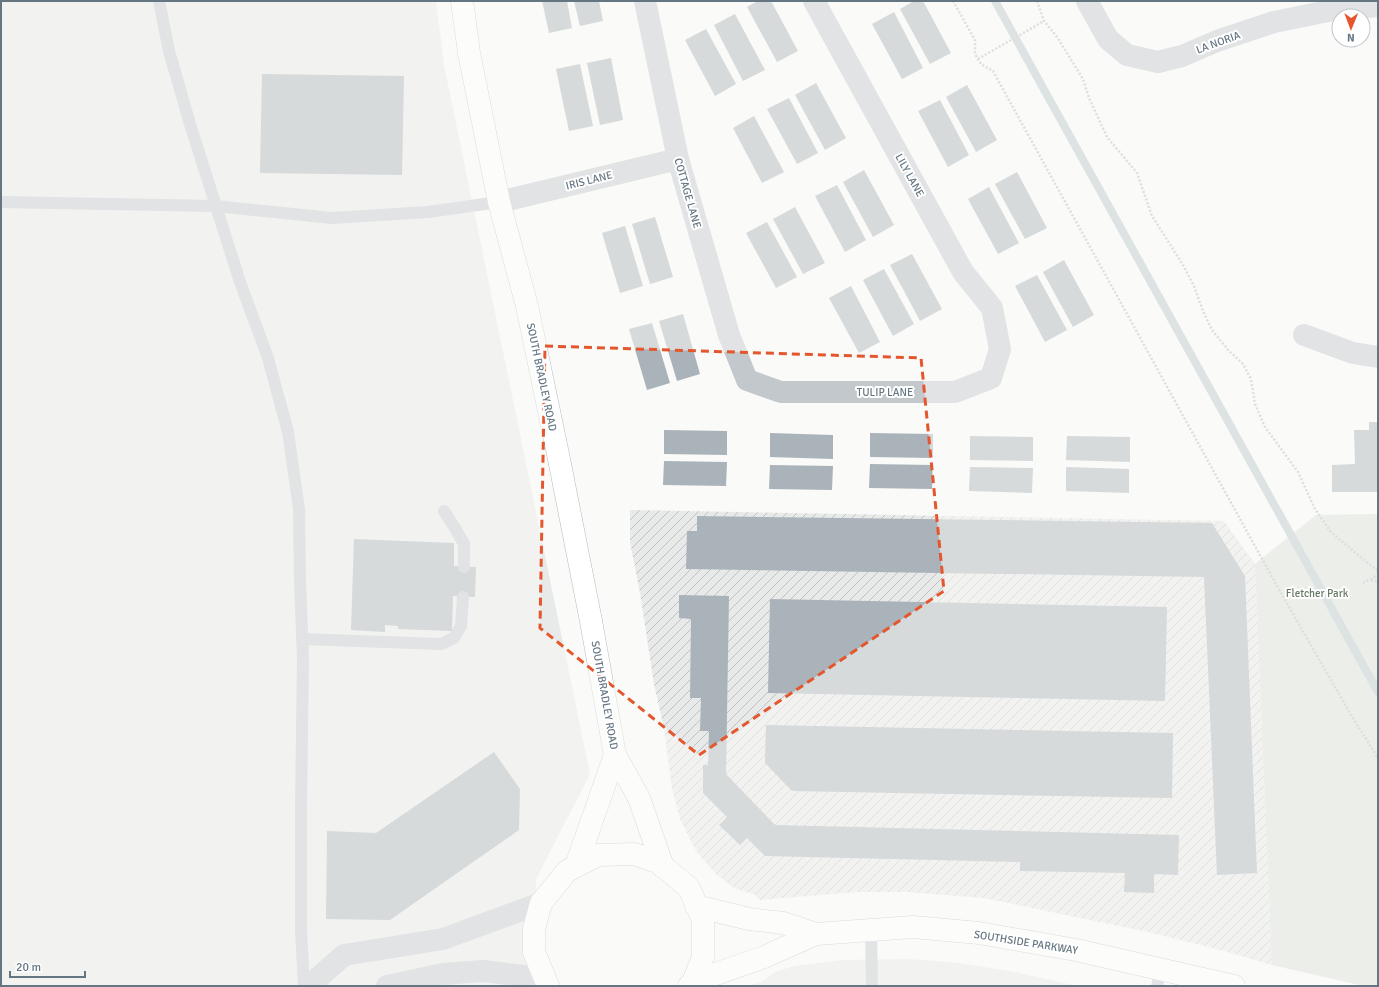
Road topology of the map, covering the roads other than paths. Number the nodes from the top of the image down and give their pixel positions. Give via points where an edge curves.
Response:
1 (159, 1) edge
2 (462, 1) edge
3 (645, 1) edge
4 (814, 1) edge
5 (1087, 1) edge
6 (1378, 6) edge
7 (678, 159) junction
8 (1, 202) edge
9 (499, 202) junction
10 (215, 206) junction
11 (1304, 335) dead end
12 (1000, 349) joint
13 (1378, 357) edge
14 (748, 380) joint
15 (444, 511) dead end
16 (464, 566) dead end
17 (463, 597) dead end
18 (302, 639) junction
19 (615, 756) junction
20 (576, 866) junction
21 (663, 867) junction
22 (541, 903) junction
23 (696, 906) junction
24 (871, 930) junction
25 (816, 934) junction
26 (1159, 978) edge
27 (691, 984) edge
28 (304, 986) edge
29 (309, 986) edge
30 (386, 986) edge
31 (548, 986) edge
32 (872, 986) edge
33 (1234, 986) edge

1 - 10 lane via 169,51
2 - 9 street, SOUTH BRADLEY ROAD via 469,53
3 - 7 street, COTTAGE LANE
4 - 12 street, LILY LANE via 963,272 992,308
5 - 6 street, LA NORIA via 1108,39 1127,55 1158,62 1182,56 1217,40 1274,22 1333,10
7 - 9 street, IRIS LANE
7 - 14 street, COTTAGE LANE via 729,335
8 - 10 lane
9 - 10 lane via 428,212 332,218
9 - 19 street, SOUTH BRADLEY ROAD via 526,306 558,452
10 - 18 lane via 268,358 288,432 299,508
11 - 13 street via 1353,353
12 - 14 street, TULIP LANE via 991,378 955,392 781,392
15 - 16 lane via 464,544
17 - 18 lane via 461,626 454,638 441,644
18 - 28 lane via 301,882
19 - 20 street, SOUTH BRADLEY ROAD
19 - 21 street, SOUTH BRADLEY ROAD via 639,798
20 - 21 street via 598,855 634,854 658,862
20 - 22 street via 567,871
21 - 23 street via 689,888
22 - 29 street via 443,939 344,955
22 - 31 street via 534,929 534,952
23 - 25 street, SOUTHSIDE PARKWAY via 749,919 783,922
23 - 27 street via 703,920 703,957
24 - 25 street, SOUTHSIDE PARKWAY
24 - 26 street, SOUTHSIDE PARKWAY via 913,927 979,933 1076,950
24 - 32 lane
25 - 27 street, SOUTHSIDE PARKWAY via 764,957
26 - 33 street, SOUTHSIDE PARKWAY
30 - 31 street via 443,974 483,971 524,976

